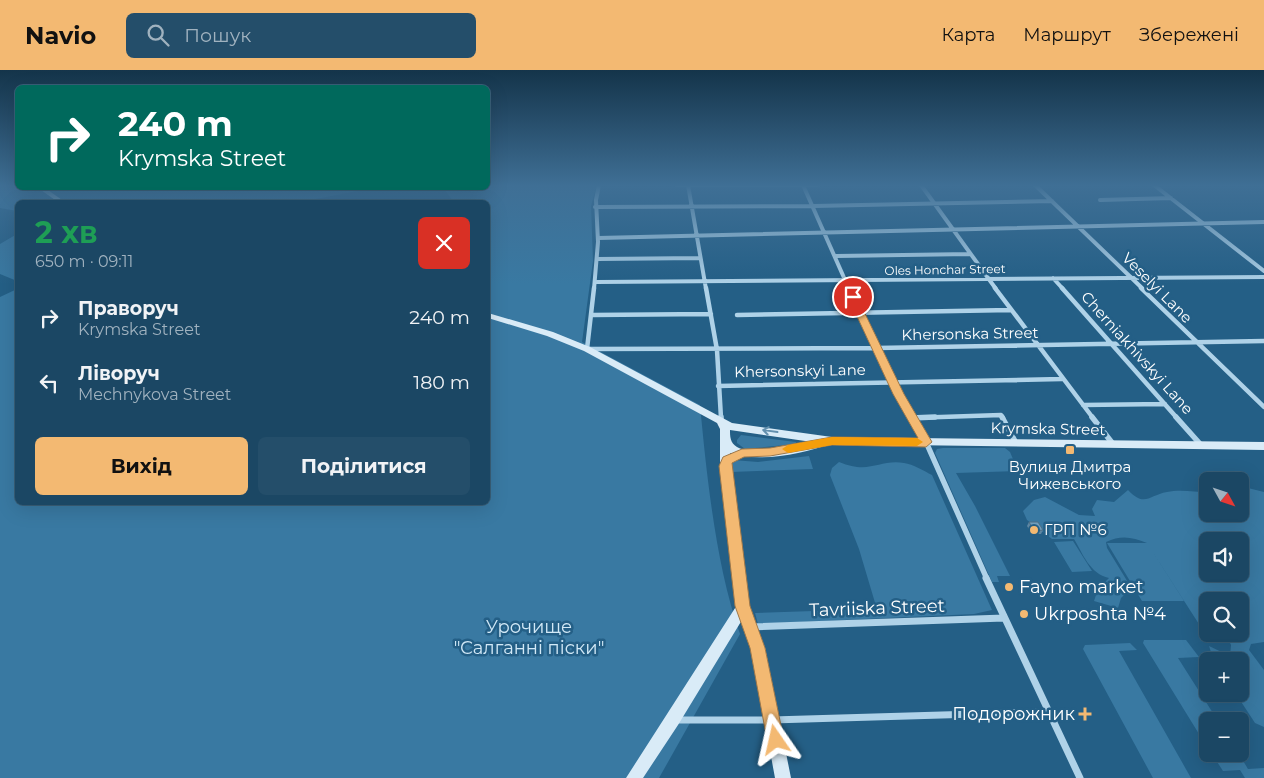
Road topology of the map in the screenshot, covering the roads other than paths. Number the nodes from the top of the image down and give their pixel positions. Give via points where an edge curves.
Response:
1 (596, 218) edge
2 (693, 218) edge
3 (818, 218) edge
4 (945, 218) edge
5 (1069, 218) edge
6 (1197, 218) edge
7 (1264, 222) edge
8 (1203, 223) junction
9 (1079, 228) junction
10 (954, 230) junction
11 (826, 233) junction
12 (695, 235) junction
13 (598, 238) junction
14 (970, 254) junction
15 (836, 256) junction
16 (700, 258) junction
17 (597, 259) junction
18 (1264, 271) edge
19 (1130, 277) junction
20 (1264, 277) edge
21 (1053, 278) junction
22 (990, 279) junction
23 (596, 282) junction
24 (846, 282) junction
25 (706, 283) junction
26 (1011, 310) junction
27 (860, 313) junction
28 (711, 314) junction
29 (592, 315) junction
30 (737, 315) dead end
31 (490, 317) edge
32 (1195, 341) junction
33 (1264, 341) edge
34 (1112, 342) junction
35 (1036, 345) junction
36 (877, 348) junction
37 (587, 349) junction
38 (717, 350) junction
39 (1062, 378) junction
40 (893, 382) junction
41 (718, 386) junction
42 (1165, 404) junction
43 (1083, 406) junction
44 (1264, 407) edge
45 (911, 418) junction
46 (721, 422) junction
47 (739, 427) junction
48 (801, 436) junction
49 (724, 438) junction
50 (832, 441) junction
51 (926, 442) junction
52 (1016, 443) junction
53 (1114, 445) junction
54 (1201, 445) junction
55 (811, 446) junction
56 (1264, 446) edge
57 (742, 453) junction
58 (725, 466) junction
59 (742, 606) junction
60 (1004, 618) junction
61 (750, 627) junction
62 (1048, 712) junction
63 (673, 720) junction
64 (772, 720) junction
65 (634, 778) edge
66 (783, 778) edge
67 (1080, 778) edge

1 - 13 street
2 - 12 street
3 - 11 street
4 - 10 street
5 - 9 street, Veselyi Lane
6 - 8 street
7 - 8 street
8 - 9 street
8 - 18 street
9 - 10 street
9 - 19 street, Veselyi Lane
10 - 11 street
10 - 14 street
11 - 12 street
11 - 15 street
12 - 13 street
12 - 16 street
13 - 17 street
14 - 15 street
14 - 22 street
15 - 24 street
16 - 17 street
16 - 25 street
17 - 23 street
19 - 20 street, Oles Honchar Street
19 - 21 street, Oles Honchar Street
19 - 32 street, Veselyi Lane
21 - 22 street, Oles Honchar Street
21 - 34 street, Cherniakhivskyi Lane
22 - 24 street, Oles Honchar Street
22 - 26 street
23 - 25 street, Oles Honchar Street
23 - 29 street
24 - 25 street, Oles Honchar Street
24 - 27 street
25 - 28 street
26 - 27 street
26 - 35 street
27 - 30 street
27 - 36 street
28 - 29 street
28 - 38 street
29 - 37 street
31 - 37 street, Krymska Street
32 - 33 street, Khersonska Street
32 - 34 street, Khersonska Street
32 - 44 street, Veselyi Lane
34 - 35 street, Khersonska Street
34 - 42 street, Cherniakhivskyi Lane
35 - 36 street, Khersonska Street
35 - 39 street
36 - 38 street, Khersonska Street
36 - 40 street
37 - 38 street, Khersonska Street
37 - 46 street, Krymska Street
38 - 41 street
39 - 40 street, Khersonskyi Lane
39 - 43 street
40 - 41 street, Khersonskyi Lane
40 - 45 street
41 - 46 street
42 - 43 street
42 - 54 street, Cherniakhivskyi Lane
43 - 53 street
45 - 51 street
45 - 52 street via 1001,415
46 - 47 street, Krymska Street
46 - 49 street
48 -> 47 street, Krymska Street
47 - 49 street
48 - 50 street, Krymska Street
48 - 55 street via 808,439
49 - 57 street via 731,449
49 - 58 street
50 - 51 street, Krymska Street
50 - 55 street, Krymska Street
51 - 52 street, Krymska Street
51 - 60 street
52 - 53 street, Krymska Street
53 - 54 street, Krymska Street
54 - 56 street, Krymska Street
55 - 57 street, Krymska Street
57 - 58 street via 727,460
58 - 59 street
59 - 61 street
59 - 63 street
60 - 61 street, Tavriiska Street
60 - 62 street
61 - 64 street via 758,648
62 - 64 street
62 - 67 street
63 - 64 street
63 - 65 street
64 - 66 street

